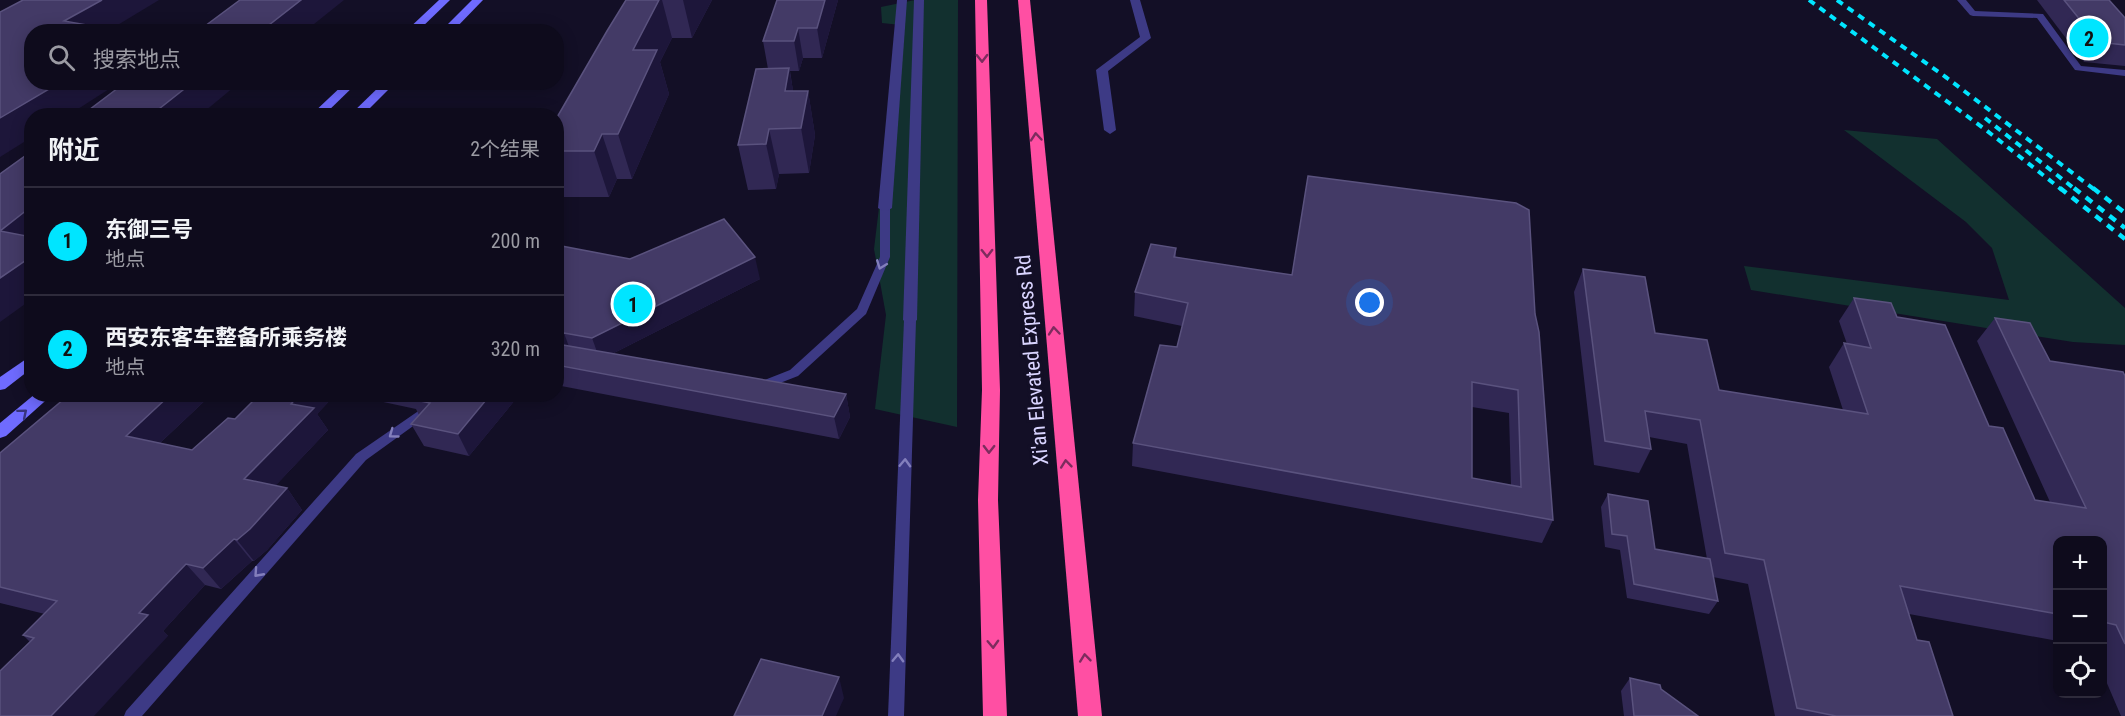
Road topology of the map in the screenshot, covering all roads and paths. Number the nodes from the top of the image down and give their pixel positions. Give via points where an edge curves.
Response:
1 (445, 0) edge
2 (478, 0) edge
3 (902, 0) edge
4 (919, 0) edge
5 (981, 0) edge
6 (1024, 0) edge
7 (1135, 0) edge
8 (1961, 0) edge
9 (419, 24) edge
10 (453, 24) edge
11 (2125, 73) edge
12 (344, 90) edge
13 (383, 90) edge
14 (325, 108) edge
15 (363, 108) edge
16 (1110, 130) dead end
17 (885, 208) joint
18 (910, 320) joint
19 (24, 366) edge
20 (0, 385) edge
21 (746, 392) edge
22 (36, 402) edge
23 (445, 402) edge
24 (0, 432) edge
25 (132, 716) edge
26 (896, 716) edge
27 (995, 716) edge
28 (1090, 716) edge

1 - 9 street
2 - 10 street
3 - 17 street
4 - 18 street
5 -> 27 highway, Xi'an Elevated Express Rd
28 -> 6 highway, Xi'an Elevated Express Rd
7 - 16 street via 1146,38 1102,70
8 - 11 lane via 1973,13 2040,16 2078,68
12 - 14 street
13 - 15 street
17 -> 21 lane via 885,257 862,311 794,372
26 -> 18 lane
19 - 20 street
24 -> 22 street
23 -> 25 lane via 428,409 361,457

